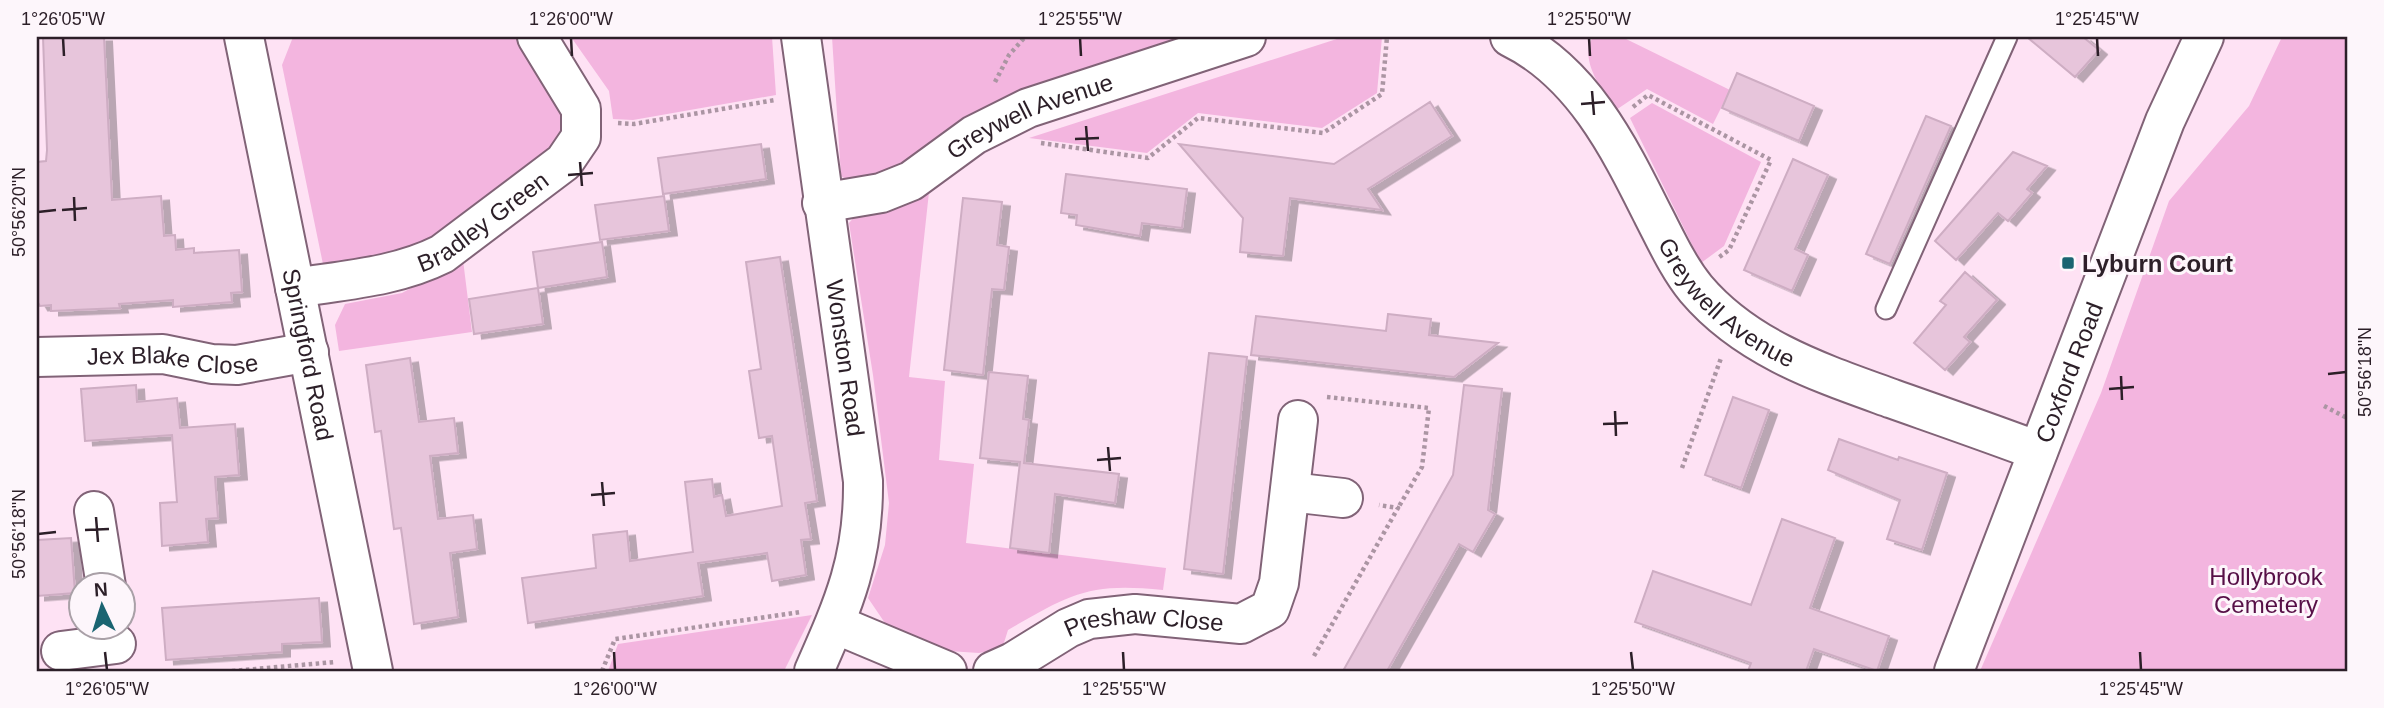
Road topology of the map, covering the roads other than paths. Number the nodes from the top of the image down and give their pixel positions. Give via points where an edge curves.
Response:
1 (244, 37) edge
2 (537, 37) edge
3 (800, 37) edge
4 (1246, 37) edge
5 (1510, 37) edge
6 (2007, 37) edge
7 (2204, 37) edge
8 (1558, 49) edge
9 (822, 203) junction
10 (295, 288) junction
11 (1886, 309) dead end
12 (309, 352) junction
13 (37, 356) edge
14 (1298, 420) road end
15 (2038, 451) junction
16 (1290, 492) junction
17 (1343, 498) road end
18 (94, 511) dead end
19 (104, 572) edge
20 (839, 615) junction
21 (120, 648) edge
22 (61, 651) dead end
23 (372, 665) edge
24 (814, 671) edge
25 (947, 671) edge
26 (993, 671) edge
27 (1954, 671) edge

1 - 10 street, Springford Road
2 - 10 street, Bradley Green via 581,109 582,136 564,162 442,254 421,264
3 - 9 street, Wonston Road
4 - 9 street, Greywell Avenue via 1028,108 974,135 911,181 881,193
5 - 8 street, Greywell Avenue
6 - 11 lane
7 - 15 street, Coxford Road via 2165,121
8 - 15 street, Greywell Avenue via 1618,146 1688,278 1732,324 1788,359
9 - 20 street, Wonston Road via 863,481 859,557
10 - 12 street, Springford Road
12 - 13 street, Jex Blake Close via 237,365 163,354
12 - 23 street, Springford Road
14 - 16 street, Preshaw Close
15 - 27 street, Coxford Road
16 - 17 street
16 - 26 street, Preshaw Close via 1276,597 1270,609 1254,619 1225,625 1109,615 1068,628
18 - 19 street
20 - 24 street, Wonston Road
20 - 25 street
21 - 22 street

